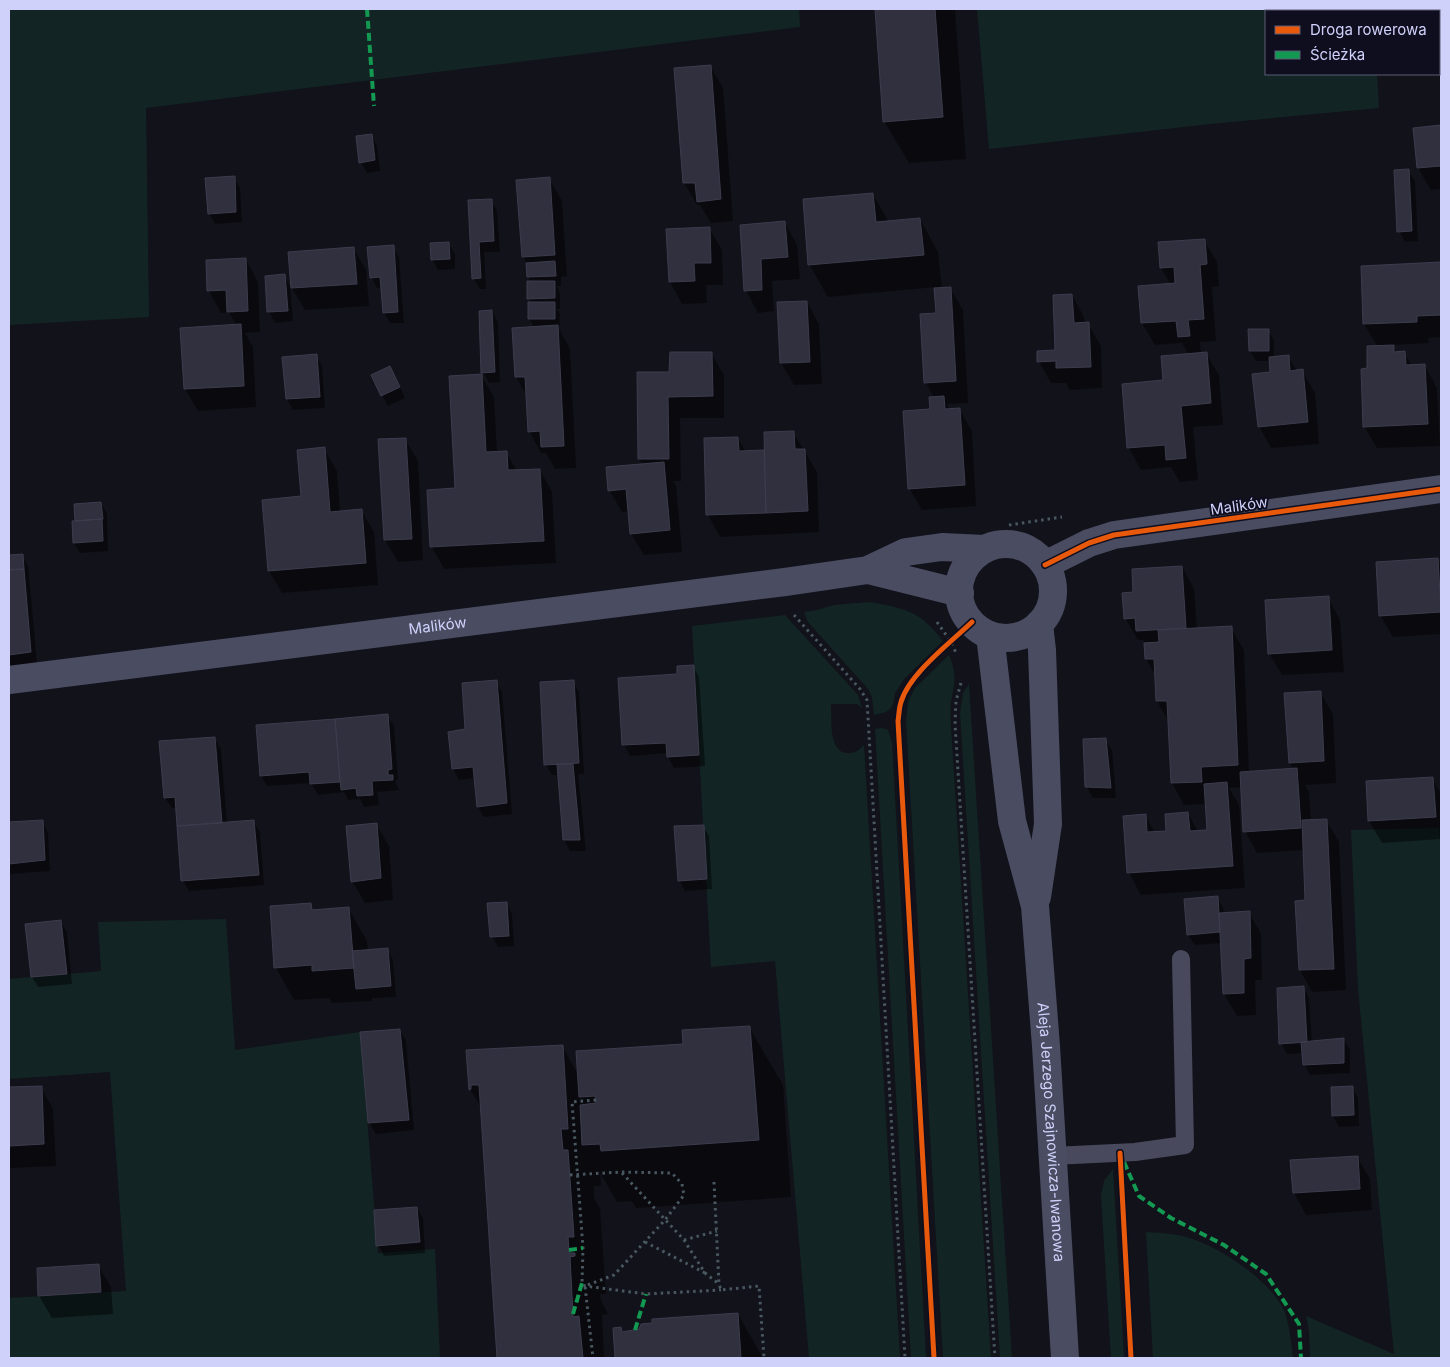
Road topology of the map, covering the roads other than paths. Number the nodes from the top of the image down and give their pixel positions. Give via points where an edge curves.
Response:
1 (1441, 490) edge
2 (985, 549) junction
3 (1045, 565) junction
4 (868, 570) junction
5 (960, 593) junction
6 (1039, 624) junction
7 (981, 628) junction
8 (9, 680) edge
9 (1036, 906) junction
10 (1181, 960) dead end
11 (1053, 1156) junction
12 (1065, 1358) edge

1 - 3 main road, Malików via 1114,535 1075,549
2 - 3 main road via 1012,544 1036,554
2 - 4 main road, Malików via 942,547 906,552
2 - 5 main road via 968,563 961,577
3 - 6 main road via 1052,580 1053,596
4 - 5 main road, Malików
4 - 8 main road, Malików
5 - 7 main road via 962,607
6 - 7 main road via 1025,634 1007,638
6 - 9 main road, Aleja Jerzego Szajnowicza-Iwanowa via 1048,824
7 - 9 main road, Aleja Jerzego Szajnowicza-Iwanowa via 1012,821
9 - 11 main road, Aleja Jerzego Szajnowicza-Iwanowa
10 - 11 lane via 1185,1145 1135,1152
11 - 12 main road, Aleja Jerzego Szajnowicza-Iwanowa

